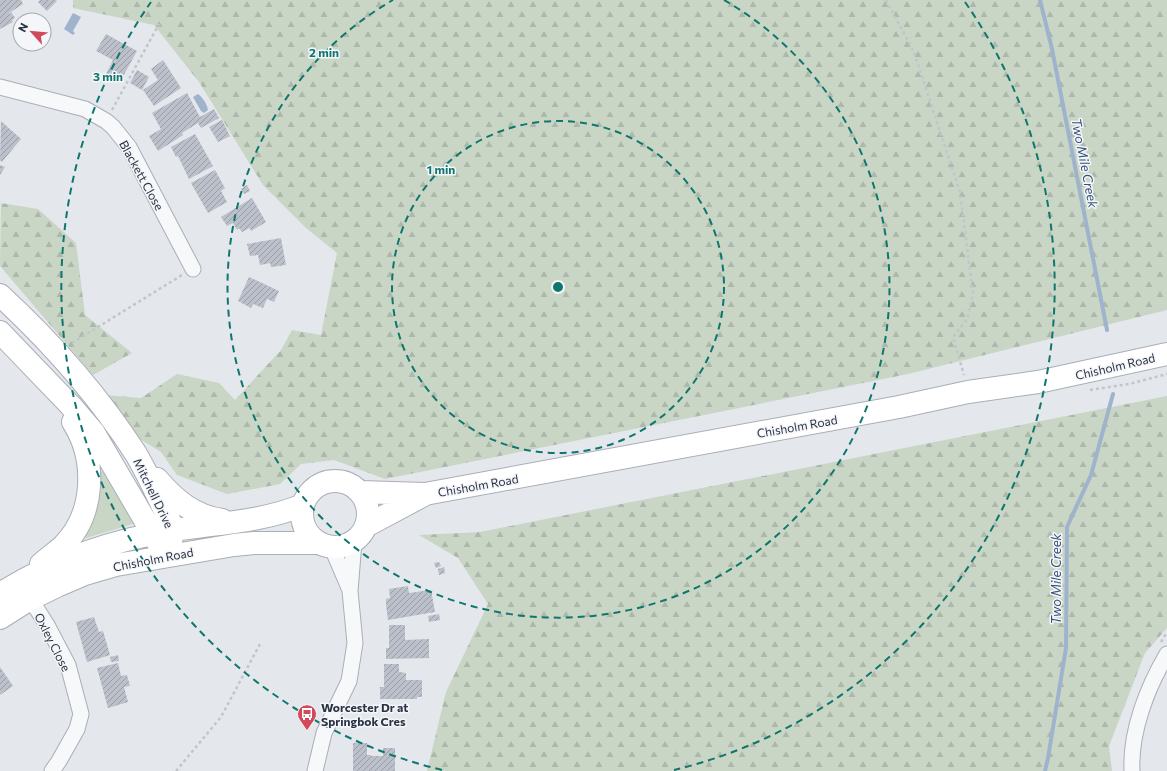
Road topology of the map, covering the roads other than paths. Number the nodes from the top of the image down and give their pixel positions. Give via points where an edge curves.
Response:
1 (0, 87) edge
2 (193, 269) road end
3 (0, 295) edge
4 (0, 332) edge
5 (1167, 354) edge
6 (42, 374) junction
7 (136, 456) junction
8 (360, 492) junction
9 (425, 494) junction
10 (303, 505) junction
11 (232, 522) junction
12 (174, 530) junction
13 (153, 534) junction
14 (360, 534) junction
15 (325, 545) junction
16 (167, 556) junction
17 (25, 590) junction
18 (350, 591) junction
19 (0, 594) edge
20 (0, 618) edge
21 (1167, 654) edge
22 (52, 771) edge
23 (314, 771) edge
24 (1132, 771) edge

1 - 2 street, Blackett Close via 85,109 114,127 129,147
3 - 7 street, Mitchell Drive via 41,334 75,373 101,404
4 - 6 street, Mitchell Drive
5 - 9 street, Chisholm Road via 1038,382 968,392 899,407
6 - 13 street, Mitchell Drive via 94,433
6 - 17 street via 84,443 90,484 78,526
7 - 11 street via 165,489 189,509 201,515
7 - 12 street, Mitchell Drive
8 - 9 street, Chisholm Road
8 - 10 street via 345,482 327,482 312,490
8 - 14 street via 365,499 368,517
9 - 14 street, Chisholm Road
10 - 11 street, Chisholm Road via 268,517
10 - 15 street via 304,527 309,536
11 - 12 street, Chisholm Road
12 - 13 street, Chisholm Road
12 - 16 street, Mitchell Drive
13 - 16 street, Mitchell Drive
13 - 17 street, Chisholm Road via 119,542 56,564
14 - 15 street via 343,547
14 - 18 street
15 - 16 street, Chisholm Road via 254,543
15 - 18 street
16 - 17 street, Chisholm Road via 116,565 57,586
17 - 19 street, Chisholm Road
17 - 20 street, Chisholm Road
17 - 22 street, Oxley Close via 68,665 81,714 77,729
18 - 23 street via 355,643 348,681 324,733
21 - 24 street via 1158,669 1139,718 1131,754

